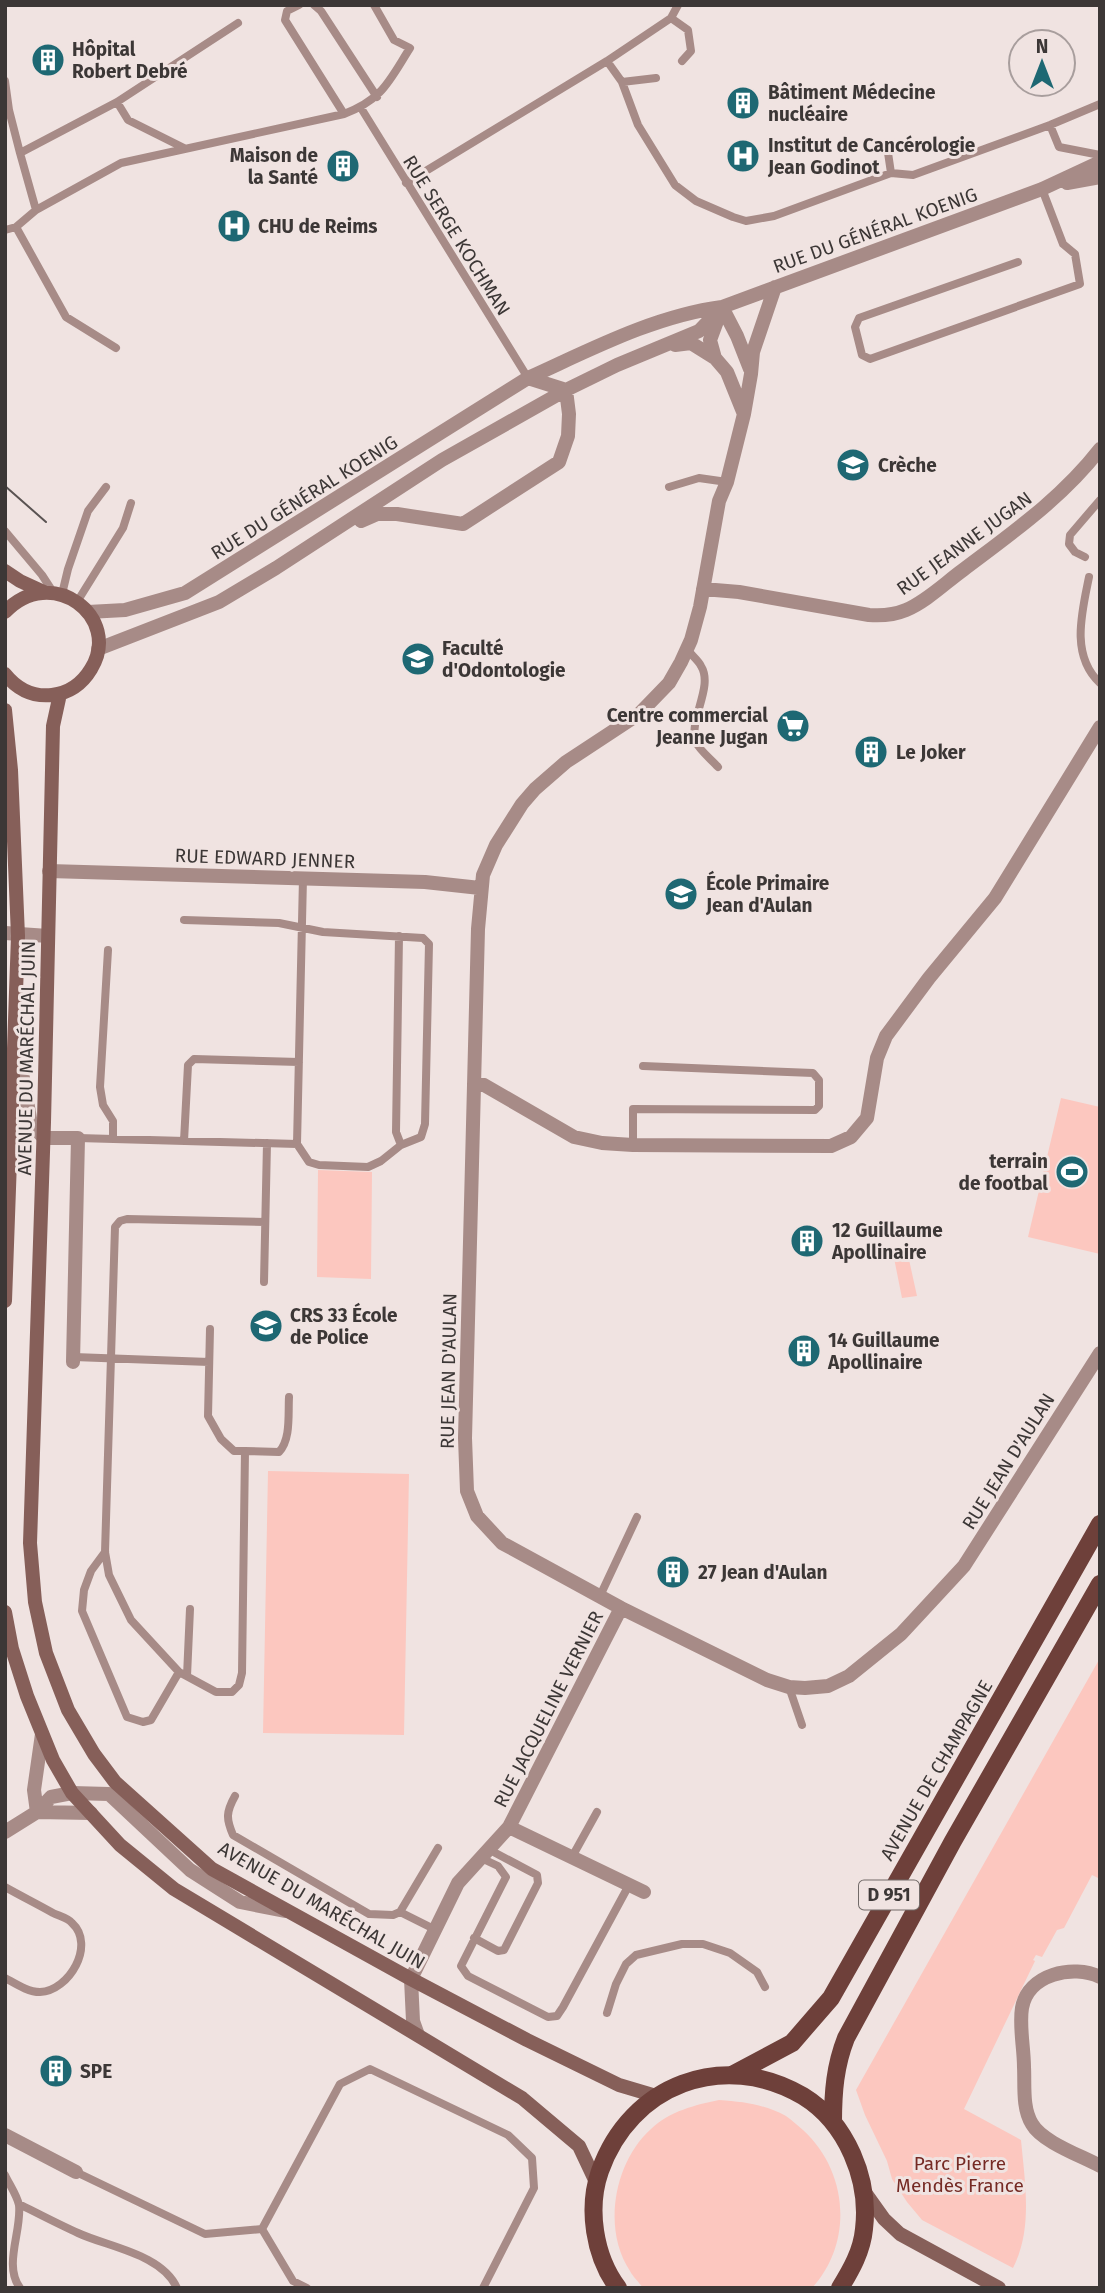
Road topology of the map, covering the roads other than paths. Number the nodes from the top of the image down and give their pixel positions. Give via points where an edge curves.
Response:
1 (299, 5) edge
2 (314, 5) edge
3 (374, 5) edge
4 (678, 5) edge
5 (671, 18) junction
6 (238, 23) dead end
7 (607, 61) junction
8 (682, 61) dead end
9 (656, 78) dead end
10 (5, 81) edge
11 (622, 82) junction
12 (377, 97) junction
13 (117, 102) junction
14 (1100, 104) edge
15 (361, 108) junction
16 (344, 114) junction
17 (1050, 125) junction
18 (887, 146) dead end
19 (184, 148) junction
20 (20, 153) junction
21 (1100, 155) edge
22 (1100, 162) edge
23 (891, 173) junction
24 (1100, 177) edge
25 (406, 183) junction
26 (1042, 188) junction
27 (36, 210) junction
28 (16, 227) junction
29 (5, 230) edge
30 (1018, 262) dead end
31 (775, 288) junction
32 (722, 307) junction
33 (666, 346) junction
34 (116, 348) dead end
35 (715, 358) junction
36 (751, 374) junction
37 (528, 378) junction
38 (566, 390) junction
39 (744, 414) junction
40 (1100, 449) edge
41 (727, 482) junction
42 (106, 487) dead end
43 (669, 487) dead end
44 (1100, 500) edge
45 (131, 503) dead end
46 (5, 531) edge
47 (329, 535) junction
48 (1086, 557) dead end
49 (5, 571) edge
50 (1089, 577) dead end
51 (703, 589) junction
52 (53, 593) junction
53 (77, 602) junction
54 (5, 612) edge
55 (88, 612) junction
56 (98, 649) junction
57 (687, 649) junction
58 (5, 674) edge
59 (1099, 679) edge
60 (61, 694) junction
61 (5, 710) edge
62 (1100, 727) edge
63 (718, 767) dead end
64 (49, 871) junction
65 (303, 878) junction
66 (480, 888) junction
67 (184, 920) dead end
68 (302, 928) junction
69 (12, 934) edge
70 (48, 936) junction
71 (399, 936) junction
72 (108, 950) dead end
73 (14, 1028) junction
74 (299, 1062) junction
75 (643, 1066) dead end
76 (474, 1084) junction
77 (44, 1138) junction
78 (78, 1138) junction
79 (113, 1139) junction
80 (184, 1141) junction
81 (267, 1143) junction
82 (298, 1144) junction
83 (401, 1145) junction
84 (633, 1145) junction
85 (265, 1222) junction
86 (264, 1282) dead end
87 (5, 1301) edge
88 (210, 1329) dead end
89 (1100, 1353) edge
90 (111, 1359) junction
91 (73, 1360) joint
92 (209, 1362) junction
93 (289, 1397) dead end
94 (245, 1451) junction
95 (637, 1517) dead end
96 (1100, 1524) edge
97 (105, 1552) junction
98 (1100, 1584) edge
99 (600, 1596) junction
100 (621, 1608) junction
101 (190, 1609) dead end
102 (5, 1612) edge
103 (183, 1674) junction
104 (789, 1687) junction
105 (802, 1725) dead end
106 (42, 1734) junction
107 (72, 1793) junction
108 (235, 1796) dead end
109 (37, 1812) junction
110 (597, 1812) dead end
111 (91, 1813) junction
112 (509, 1827) junction
113 (5, 1832) edge
114 (438, 1848) dead end
115 (485, 1854) junction
116 (572, 1857) junction
117 (629, 1885) junction
118 (5, 1887) edge
119 (644, 1892) dead end
120 (287, 1911) junction
121 (400, 1912) junction
122 (436, 1930) junction
123 (474, 1938) junction
124 (5, 1978) edge
125 (1100, 1978) edge
126 (411, 1979) junction
127 (765, 1986) dead end
128 (607, 2013) dead end
129 (418, 2035) junction
130 (733, 2075) junction
131 (656, 2096) junction
132 (833, 2122) junction
133 (5, 2135) edge
134 (1100, 2166) edge
135 (76, 2172) joint
136 (5, 2175) edge
137 (596, 2182) junction
138 (864, 2191) junction
139 (19, 2204) junction
140 (262, 2229) junction
141 (616, 2287) edge
142 (20, 2288) edge
143 (177, 2288) edge
144 (307, 2288) edge
145 (483, 2288) edge
146 (840, 2288) edge
147 (999, 2288) edge

1 - 16 lane via 287,11 285,20
2 - 12 lane
3 - 12 lane via 394,40 410,48
4 - 5 lane
5 - 7 lane
5 - 8 lane via 688,30 691,51
6 - 13 lane
7 - 11 lane
7 - 25 lane
9 - 11 lane
10 - 20 lane
11 - 23 lane via 638,125 675,185 696,201 733,217 746,221 774,215
12 - 15 lane
13 - 19 lane via 128,120
13 - 20 lane
14 - 17 lane
15 - 16 lane
15 - 25 lane, RUE SERGE KOCHMAN
16 - 19 lane
17 - 21 lane via 1059,147
17 - 23 lane via 913,175
18 - 23 lane
19 - 27 lane via 121,163
20 - 27 lane
22 - 26 street, RUE DU GÉNÉRAL KOENIG
24 - 26 street, RUE DU GÉNÉRAL KOENIG
25 - 37 lane, RUE SERGE KOCHMAN
26 - 30 lane via 1063,244 1075,254 1080,284 870,359 862,355 855,327 859,318
26 - 31 street, RUE DU GÉNÉRAL KOENIG
27 - 28 lane
28 - 29 lane
28 - 34 lane via 66,317
31 - 32 street, RUE DU GÉNÉRAL KOENIG
31 - 36 street, RUE JEAN D'AULAN via 753,352
32 - 33 street, RUE DU GÉNÉRAL KOENIG via 699,331
32 - 35 street via 710,340
32 - 36 street
32 - 37 street, RUE DU GÉNÉRAL KOENIG via 692,311 644,328
33 - 35 street via 691,343
33 - 38 street, RUE DU GÉNÉRAL KOENIG
35 - 39 street via 727,372
36 - 39 street, RUE JEAN D'AULAN
37 - 38 street
37 - 55 street, RUE DU GÉNÉRAL KOENIG via 186,593 125,610
38 - 47 street, RUE DU GÉNÉRAL KOENIG via 442,460
38 - 47 street, RUE DU GÉNÉRAL KOENIG via 568,436 559,462 463,524 377,514
39 - 41 street, RUE JEAN D'AULAN
40 - 51 street, RUE JEANNE JUGAN via 1039,512 905,611 869,615
41 - 43 lane via 699,478
41 - 51 street, RUE JEAN D'AULAN via 719,501
42 - 52 lane via 88,511 68,569
44 - 48 lane via 1069,535 1075,552
45 - 53 lane via 123,528
46 - 52 lane
47 - 56 street, RUE DU GÉNÉRAL KOENIG via 219,602
49 - 52 main road
50 - 59 lane via 1080,641 1091,676
51 - 57 street, RUE JEAN D'AULAN
52 - 53 main road
52 - 54 main road via 28,595
53 - 55 main road
55 - 56 main road
56 - 60 main road via 86,677
57 - 63 lane via 704,674 696,743
57 - 66 street, RUE JEAN D'AULAN via 669,682 639,714 566,762 528,796 496,845
58 - 60 main road via 26,692
60 - 64 main road, AVENUE DU MARÉCHAL JUIN via 53,726
61 - 69 main road, AVENUE DU MARÉCHAL JUIN via 11,770
62 - 84 street via 995,898 886,1036 877,1058 867,1118 851,1138 831,1146
64 - 65 street, RUE EDWARD JENNER
64 - 70 main road, AVENUE DU MARÉCHAL JUIN
65 - 66 street, RUE EDWARD JENNER
65 - 68 lane
66 - 76 street, RUE JEAN D'AULAN
67 - 68 lane via 279,922
68 - 71 lane
68 - 74 lane
69 - 70 street
69 - 73 main road, AVENUE DU MARÉCHAL JUIN
70 - 77 main road, AVENUE DU MARÉCHAL JUIN
71 - 83 lane via 396,1132
71 - 83 lane via 423,938 429,944 425,1124 421,1136
72 - 79 lane via 100,1087 103,1105 113,1121
73 - 77 street via 32,1124
73 - 87 main road, AVENUE DU MARÉCHAL JUIN
74 - 80 lane via 194,1059 188,1066
74 - 82 lane
75 - 84 lane via 813,1073 819,1080 820,1106 815,1110 633,1109
76 - 84 street via 484,1084 574,1137
76 - 99 street, RUE JEAN D'AULAN via 467,1491 477,1516 502,1543
77 - 78 street
77 - 120 main road, AVENUE DU MARÉCHAL JUIN via 30,1543 35,1602 46,1653 68,1710 115,1782 212,1868
78 - 79 lane
78 - 91 street
79 - 80 lane
80 - 81 lane
81 - 82 lane
81 - 85 lane
82 - 83 lane via 309,1162 368,1167
85 - 86 lane
85 - 90 lane via 120,1221 115,1227
88 - 92 lane
89 - 104 street, RUE JEAN D'AULAN via 999,1514 944,1589 901,1634 849,1676 828,1686
90 - 91 lane
90 - 92 lane
90 - 97 lane
92 - 94 lane via 208,1416 221,1439 234,1451
93 - 94 lane via 283,1448 279,1452
94 - 103 lane via 239,1685 232,1692 216,1692
95 - 99 lane
96 - 130 main road, AVENUE DE CHAMPAGNE / D 951 via 831,1998 792,2043
97 - 103 lane via 110,1575 131,1620
97 - 103 lane via 91,1571 82,1611 127,1717 151,1720
98 - 132 main road, D 951 via 846,2038 834,2079
99 - 100 street, RUE JEAN D'AULAN
100 - 104 street, RUE JEAN D'AULAN
100 - 112 street, RUE JACQUELINE VERNIER
101 - 103 lane
102 - 106 main road via 12,1649
104 - 105 lane
106 - 107 main road
106 - 109 street via 34,1790
107 - 109 street via 51,1797
107 - 111 main road
107 - 120 street via 109,1794 190,1870 240,1902
108 - 121 lane via 226,1820 233,1835 369,1914
109 - 111 street
109 - 113 street
110 - 116 lane
111 - 129 main road via 120,1845 174,1889
112 - 115 street, RUE JACQUELINE VERNIER
112 - 116 street, RUE JACQUELINE VERNIER
114 - 121 lane
115 - 122 street, RUE JACQUELINE VERNIER via 458,1883
115 - 123 lane via 506,1877
115 - 123 lane via 537,1875 538,1883 505,1950
116 - 117 street, RUE JACQUELINE VERNIER
117 - 119 street, RUE JACQUELINE VERNIER
117 - 123 lane via 557,2016 548,2017 468,1976 461,1966
118 - 124 lane via 73,1923 81,1947 80,1959 57,1988 41,1992
120 - 126 main road, AVENUE DU MARÉCHAL JUIN
121 - 122 lane
122 - 126 street, RUE JACQUELINE VERNIER
125 - 134 street via 1088,1972 1044,1977 1022,2006 1026,2106 1032,2126
126 - 129 street, RUE JACQUELINE VERNIER
126 - 131 main road, AVENUE DU MARÉCHAL JUIN via 619,2085
127 - 128 lane via 757,1972 730,1953 703,1944 682,1944 636,1955 626,1964
129 - 137 main road via 522,2098 579,2146
130 - 131 main road via 693,2080
130 - 132 main road via 770,2081 804,2097
131 - 137 main road via 628,2119 608,2148
132 - 138 main road via 853,2155
133 - 135 street
135 - 140 lane via 205,2234
136 - 139 lane
137 - 141 main road via 593,2218 600,2253
138 - 146 main road via 864,2230 853,2267
138 - 147 main road via 900,2234
139 - 142 lane via 13,2270
139 - 143 lane via 81,2235 125,2249 159,2268
140 - 144 lane via 293,2281
140 - 145 lane via 340,2084 370,2069 508,2135 532,2158 534,2188

